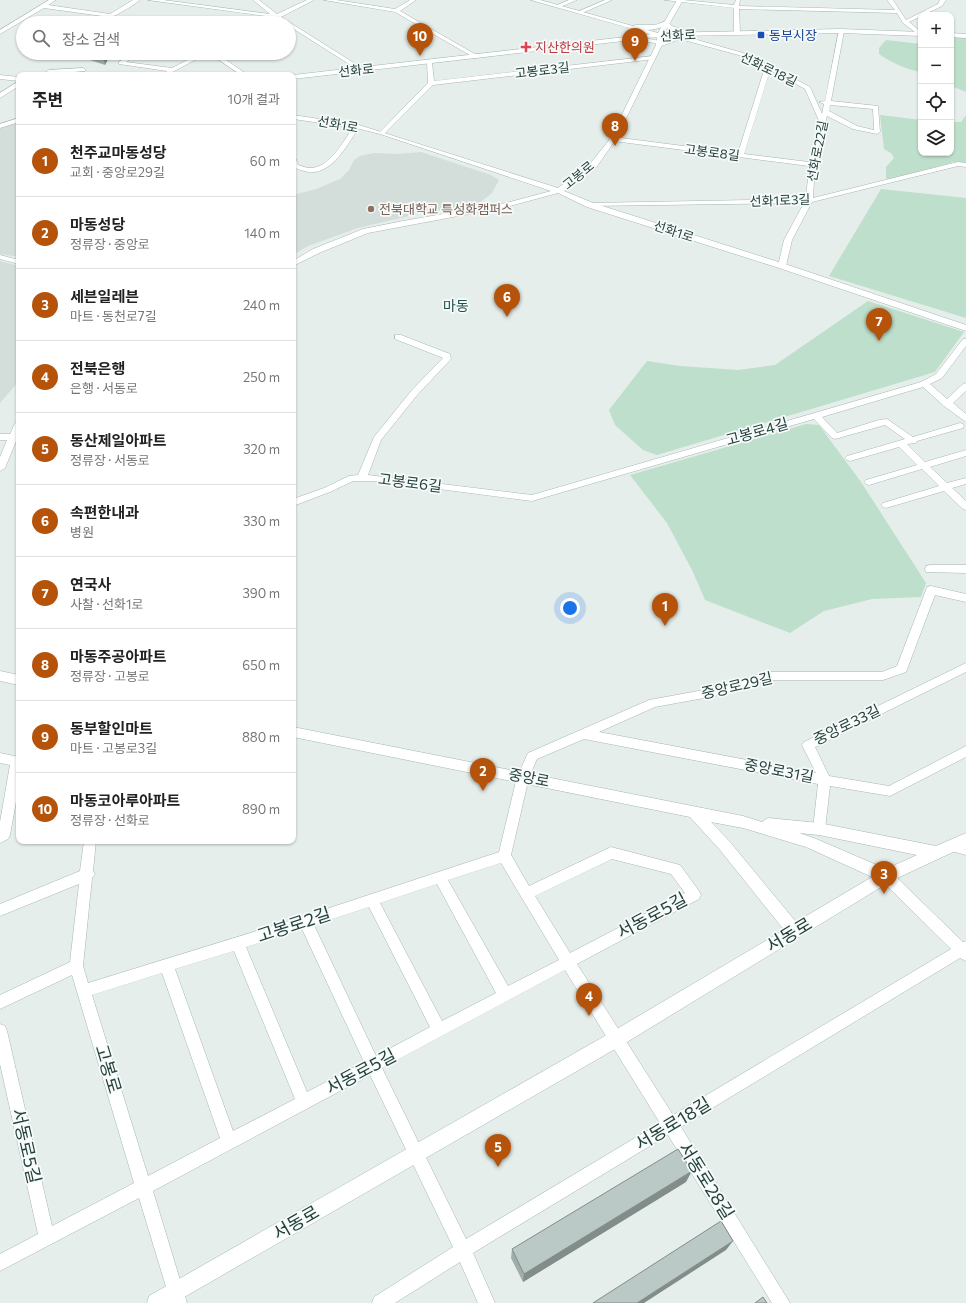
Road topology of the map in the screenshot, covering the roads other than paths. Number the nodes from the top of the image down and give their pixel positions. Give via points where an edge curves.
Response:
1 (54, 0) edge
2 (137, 0) edge
3 (151, 0) edge
4 (256, 0) edge
5 (311, 0) edge
6 (327, 0) edge
7 (413, 0) edge
8 (534, 0) edge
9 (574, 0) edge
10 (609, 0) edge
11 (668, 0) edge
12 (738, 0) edge
13 (890, 0) edge
14 (943, 0) edge
15 (679, 1) edge
16 (42, 6) junction
17 (558, 6) junction
18 (736, 6) junction
19 (396, 11) junction
20 (580, 12) junction
21 (898, 12) junction
22 (26, 16) edge
23 (111, 16) joint
24 (277, 16) junction
25 (16, 22) edge
26 (905, 22) junction
27 (666, 23) junction
28 (11, 25) junction
29 (16, 25) edge
30 (634, 27) junction
31 (296, 29) edge
32 (840, 30) junction
33 (0, 32) edge
34 (736, 32) junction
35 (918, 32) edge
36 (918, 33) edge
37 (706, 34) junction
38 (660, 35) junction
39 (954, 35) edge
40 (966, 36) edge
41 (680, 37) junction
42 (632, 39) junction
43 (660, 45) junction
44 (477, 57) junction
45 (653, 58) junction
46 (126, 60) edge
47 (191, 60) edge
48 (222, 60) edge
49 (429, 62) junction
50 (768, 67) junction
51 (83, 70) dead end
52 (172, 70) junction
53 (362, 70) junction
54 (49, 72) edge
55 (169, 72) edge
56 (240, 72) edge
57 (0, 77) edge
58 (296, 77) edge
59 (16, 79) edge
60 (431, 83) junction
61 (16, 85) edge
62 (808, 88) junction
63 (815, 88) dead end
64 (822, 88) dead end
65 (829, 89) junction
66 (0, 96) edge
67 (813, 101) junction
68 (828, 102) junction
69 (826, 112) junction
70 (296, 117) edge
71 (16, 121) edge
72 (822, 122) junction
73 (0, 126) edge
74 (357, 126) junction
75 (382, 133) junction
76 (613, 139) junction
77 (740, 156) junction
78 (812, 164) junction
79 (966, 164) edge
80 (296, 166) edge
81 (559, 191) junction
82 (809, 201) junction
83 (590, 205) junction
84 (0, 257) edge
85 (16, 261) edge
86 (296, 262) edge
87 (782, 266) junction
88 (966, 328) edge
89 (398, 337) dead end
90 (966, 342) edge
91 (924, 384) junction
92 (966, 386) edge
93 (947, 404) junction
94 (815, 415) junction
95 (963, 422) edge
96 (16, 430) edge
97 (0, 437) edge
98 (13, 437) junction
99 (913, 441) junction
100 (901, 444) junction
101 (966, 453) edge
102 (850, 458) dead end
103 (924, 466) junction
104 (0, 468) edge
105 (362, 478) junction
106 (966, 481) edge
107 (869, 482) dead end
108 (946, 488) junction
109 (532, 498) joint
110 (296, 502) edge
111 (886, 505) dead end
112 (966, 507) edge
113 (930, 569) dead end
114 (966, 569) edge
115 (966, 598) edge
116 (964, 671) edge
117 (0, 676) edge
118 (16, 679) edge
119 (296, 733) edge
120 (584, 734) junction
121 (966, 751) edge
122 (0, 758) edge
123 (16, 762) edge
124 (16, 772) edge
125 (523, 777) junction
126 (825, 780) junction
127 (694, 812) junction
128 (743, 822) junction
129 (819, 829) junction
130 (0, 837) edge
131 (90, 844) edge
132 (962, 845) edge
133 (938, 853) junction
134 (504, 856) junction
135 (88, 874) junction
136 (886, 876) junction
137 (440, 878) junction
138 (526, 894) junction
139 (372, 900) junction
140 (0, 910) edge
141 (305, 922) junction
142 (794, 931) junction
143 (238, 943) junction
144 (965, 951) edge
145 (568, 962) junction
146 (166, 965) junction
147 (76, 966) junction
148 (84, 991) junction
149 (505, 995) junction
150 (0, 1002) edge
151 (439, 1030) junction
152 (0, 1031) edge
153 (616, 1039) junction
154 (373, 1065) junction
155 (304, 1102) junction
156 (672, 1125) junction
157 (229, 1142) junction
158 (416, 1155) junction
159 (144, 1187) junction
160 (47, 1238) junction
161 (464, 1250) junction
162 (0, 1263) edge
163 (178, 1297) edge
164 (156, 1303) edge
165 (380, 1303) edge
166 (487, 1303) edge
167 (782, 1303) edge

1 - 16 street
2 - 23 street
3 - 24 street
4 - 24 street
5 - 24 street
6 - 19 street
7 - 19 street
8 - 17 street
9 - 17 street
10 - 20 street
11 - 15 street
12 - 18 street
13 - 21 street
14 - 26 street via 940,5
15 - 18 street
15 - 27 street, 고봉로
16 - 22 street
16 - 23 street
17 - 20 street
18 - 21 street
18 - 34 street
19 - 44 street
20 - 30 street
21 - 26 street
25 - 28 street
26 - 35 street
27 - 30 street via 656,27
27 - 37 street via 676,30
27 - 38 street, 고봉로
28 - 29 street
28 - 33 street
30 - 38 street
30 - 42 street via 644,32
31 - 53 street
32 - 34 street, 선화로
32 - 36 street, 선화로
32 - 65 street, 선화로22길
34 - 37 street, 선화로
37 - 38 street, 선화로
37 - 41 street
38 - 41 street, 선화로18길
38 - 42 street, 선화로
38 - 43 street, 고봉로
39 - 40 street
41 - 43 street
41 - 50 street, 선화로18길 via 748,56
42 - 43 street via 657,42
42 - 44 street, 선화로
43 - 45 street, 고봉로
44 - 49 street, 선화로
45 - 60 street, 고봉로3길
45 - 76 street, 고봉로
46 - 52 street via 121,63
47 - 52 street
48 - 56 street
49 - 53 street, 선화로
49 - 60 street
50 - 62 street, 선화로18길
50 - 77 street
51 - 54 street
52 - 55 street
53 - 58 street, 선화로
57 - 59 street
60 - 75 street
61 - 66 street
62 - 63 street, 선화로18길
62 - 67 street, 선화로18길
64 - 65 street
65 - 68 street, 선화로22길
67 - 68 street
67 - 72 street, 선화로18길
68 - 69 street, 선화로22길
68 - 69 street via 876,108 877,132 855,128
69 - 72 street, 선화로22길
70 - 74 street, 선화1로
71 - 73 street
72 - 78 street, 선화로22길
74 - 75 street, 선화1로
74 - 80 street via 335,156 323,167 309,170
75 - 81 street, 선화1로
76 - 77 street, 고봉로8길
76 - 81 street, 고봉로 via 592,166
77 - 78 street, 고봉로8길
78 - 82 street, 선화로22길
79 - 82 street, 선화1로3길
81 - 83 street, 선화1로
81 - 86 street, 고봉로 via 506,205 366,231 316,251
82 - 83 street, 선화1로3길
82 - 87 street, 선화로22길 via 788,240
83 - 87 street, 선화1로
84 - 85 street
87 - 88 street, 선화1로
89 - 105 street via 448,359 415,392 378,439
90 - 91 street, 고봉로4길 via 939,376
91 - 93 street
91 - 94 street, 고봉로4길
92 - 93 street
93 - 95 street
94 - 99 street via 835,436 887,422
94 - 109 street, 고봉로4길
95 - 99 street
96 - 98 street
97 - 98 street
98 - 104 street
99 - 100 street
100 - 102 street
100 - 103 street
101 - 103 street
103 - 107 street
103 - 108 street
105 - 109 street, 고봉로6길
105 - 110 street, 고봉로6길 via 352,478
106 - 108 street
108 - 111 street
108 - 112 street
113 - 114 street
115 - 120 street, 중앙로29길 via 931,590 902,669 896,672 883,676 767,676 714,692 654,703
116 - 126 street, 중앙로33길 via 808,745
117 - 118 street
119 - 125 street, 중앙로
120 - 125 street, 중앙로29길 via 532,756
120 - 126 street, 중앙로31길
121 - 126 street, 중앙로31길 via 890,791
122 - 123 street
124 - 130 street via 4,835
125 - 127 street, 중앙로
125 - 134 street
126 - 129 street
127 - 128 street, 중앙로
127 - 142 street
128 - 129 street
128 - 136 street, 중앙로 via 809,842
129 - 133 street
131 - 135 street, 고봉로
132 - 133 street, 서동로
133 - 136 street, 서동로
134 - 137 street, 고봉로2길
134 - 138 street
135 - 140 street
135 - 147 street, 고봉로
136 - 142 street, 서동로
136 - 144 street
137 - 139 street, 고봉로2길
137 - 149 street
138 - 145 street
138 - 145 street, 서동로5길 via 611,853 675,869 694,894
139 - 141 street, 고봉로2길
139 - 151 street
141 - 143 street, 고봉로2길
141 - 154 street
142 - 153 street, 서동로
143 - 146 street, 고봉로2길
143 - 155 street
144 - 156 street, 서동로18길
145 - 149 street, 서동로5길
145 - 153 street
146 - 148 street, 고봉로2길
146 - 157 street
147 - 148 street, 고봉로
147 - 150 street
148 - 159 street, 고봉로
149 - 151 street, 서동로5길
151 - 154 street, 서동로5길
152 - 160 street, 서동로5길
153 - 156 street, 서동로28길
153 - 158 street, 서동로
154 - 155 street, 서동로5길
154 - 158 street
155 - 157 street, 서동로5길
156 - 161 street, 서동로18길
156 - 167 street, 서동로28길
157 - 159 street, 서동로5길
158 - 161 street
158 - 163 street, 서동로
159 - 160 street, 서동로5길
159 - 163 street, 고봉로
160 - 162 street, 서동로5길
161 - 165 street, 서동로18길
161 - 166 street
163 - 164 street, 서동로

